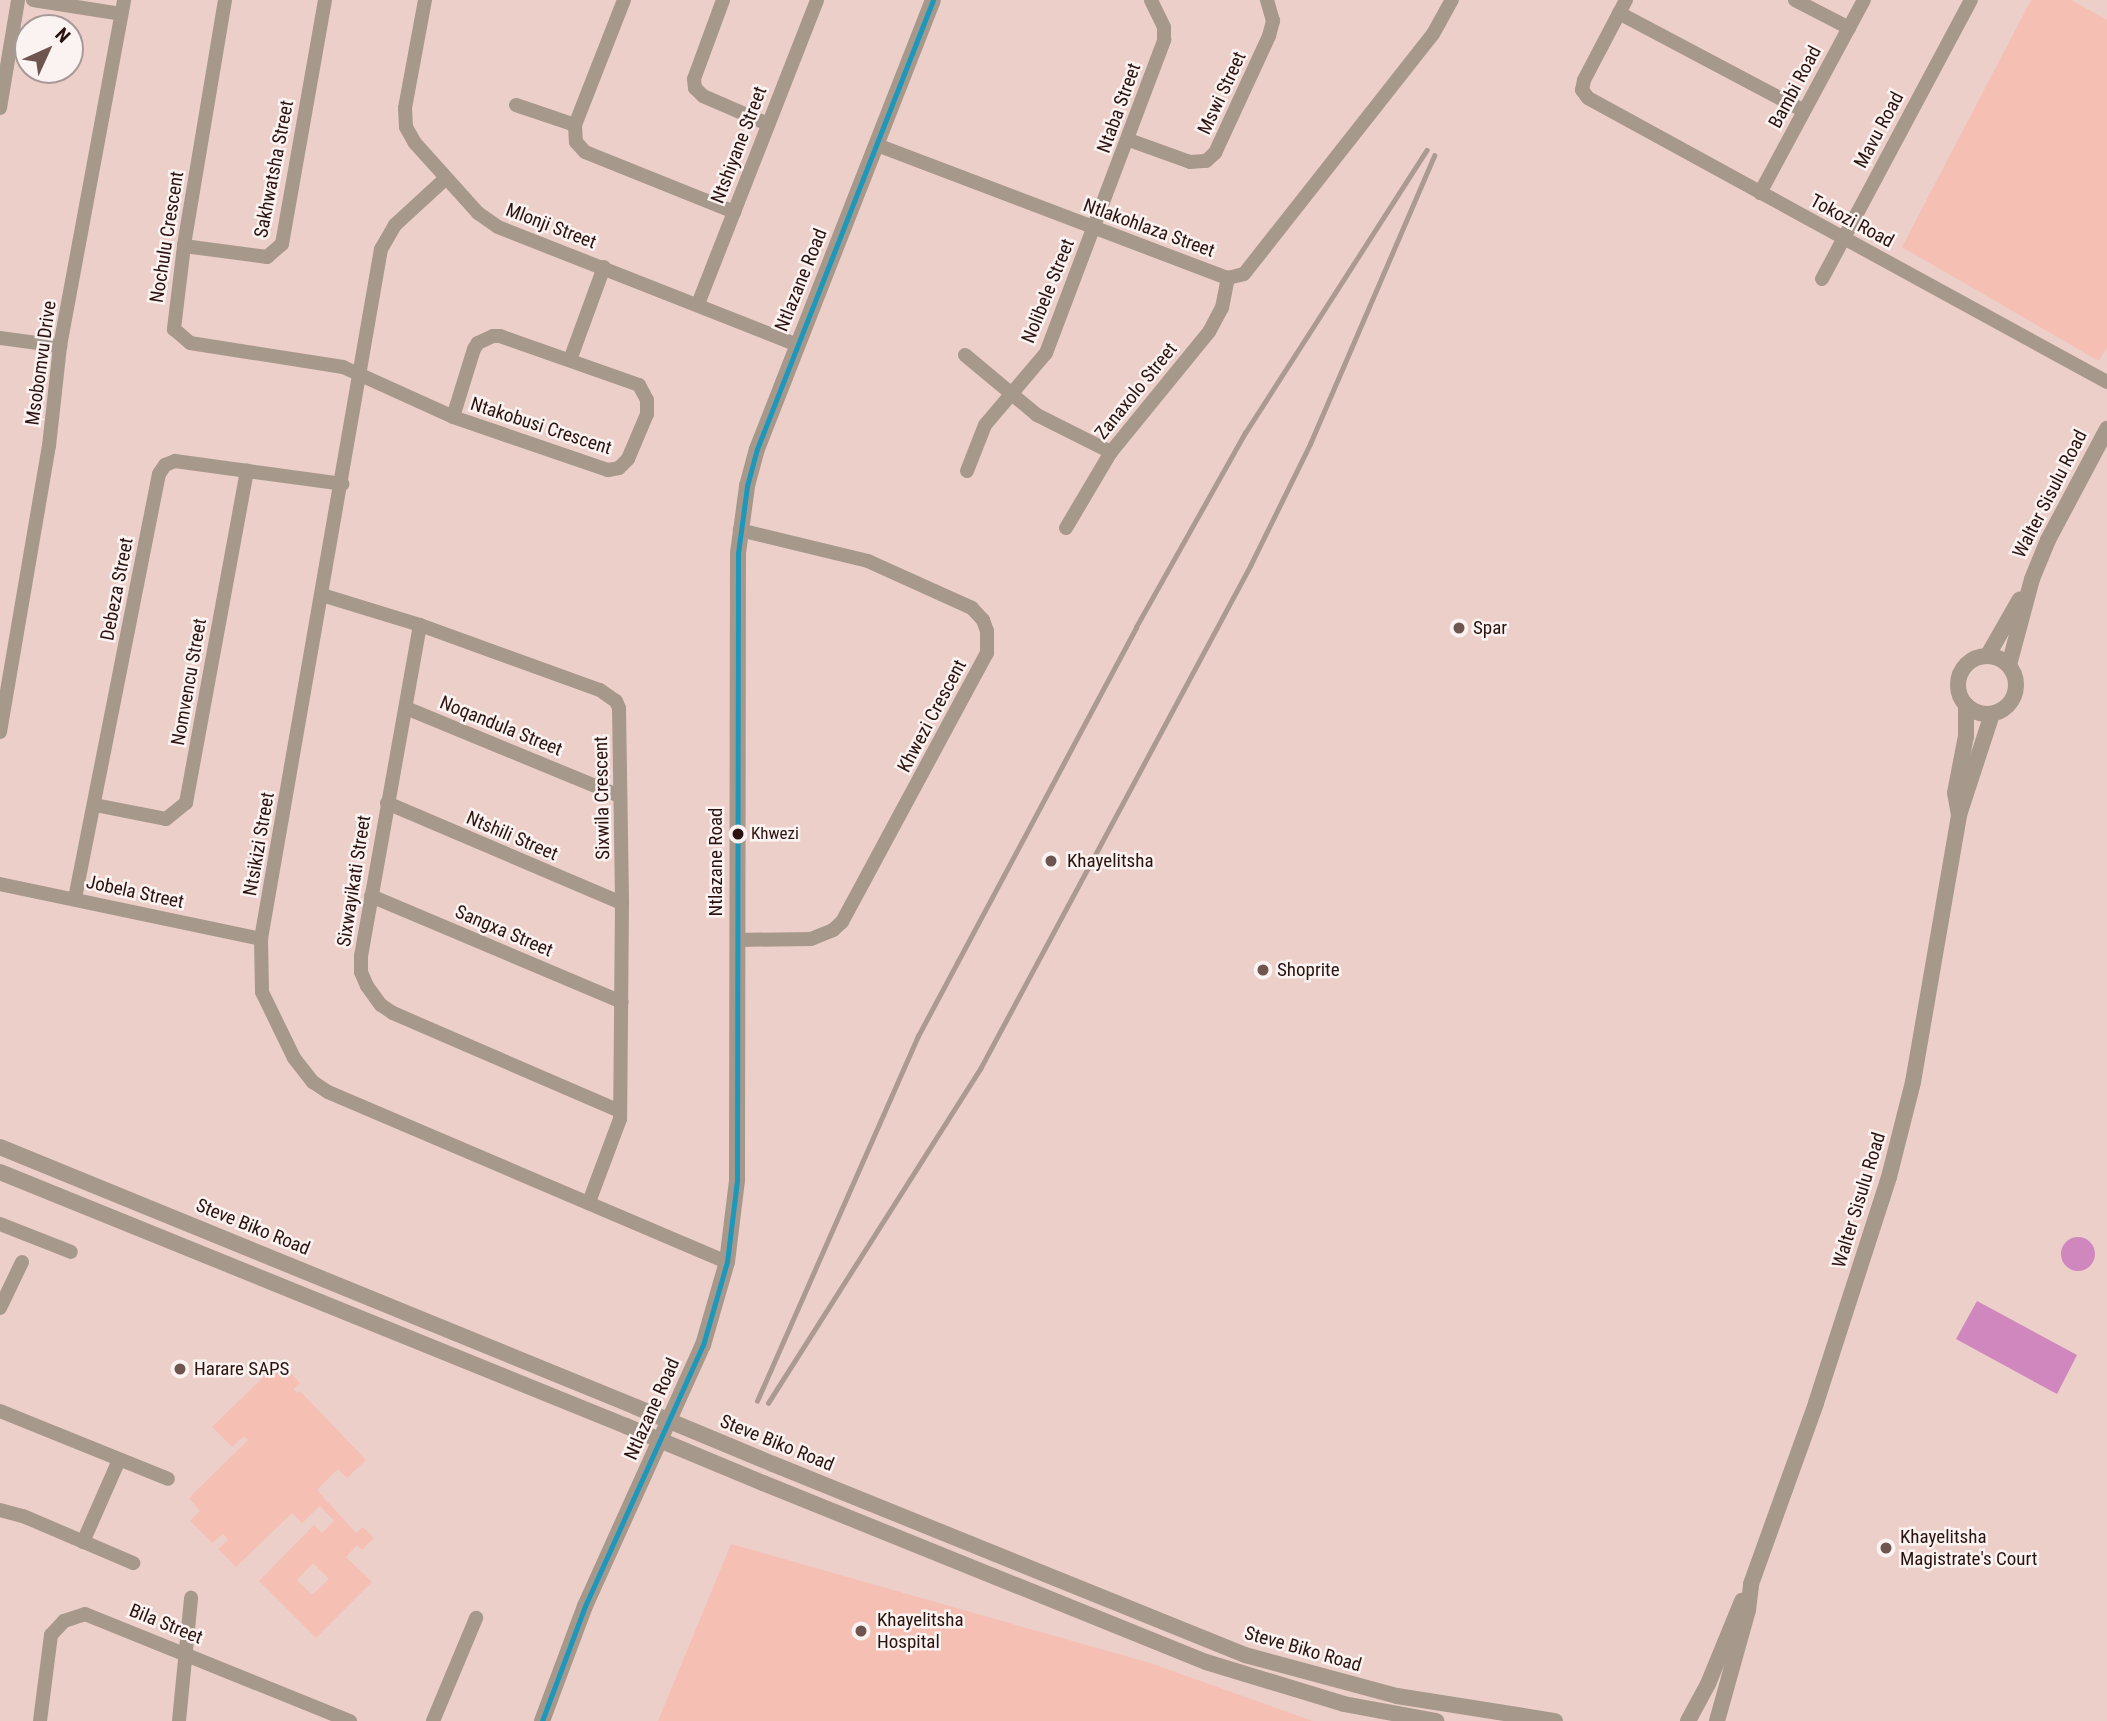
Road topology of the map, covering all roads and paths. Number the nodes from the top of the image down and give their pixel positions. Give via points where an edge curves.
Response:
1 (18, 0) edge
2 (33, 0) edge
3 (225, 0) edge
4 (325, 0) edge
5 (425, 0) edge
6 (624, 0) edge
7 (723, 0) edge
8 (817, 0) edge
9 (933, 0) edge
10 (1151, 0) edge
11 (1267, 0) edge
12 (1452, 0) edge
13 (1795, 0) edge
14 (1864, 0) edge
15 (1972, 0) edge
16 (1623, 6) edge
17 (123, 7) edge
18 (1849, 29) junction
19 (516, 105) dead end
20 (0, 107) edge
21 (1804, 111) junction
22 (768, 124) junction
23 (575, 125) junction
24 (1129, 140) junction
25 (877, 145) junction
26 (445, 179) junction
27 (1760, 193) junction
28 (734, 212) junction
29 (1094, 229) junction
30 (1843, 238) junction
31 (184, 246) junction
32 (604, 267) junction
33 (1228, 278) junction
34 (1822, 279) dead end
35 (698, 304) junction
36 (0, 338) edge
37 (797, 345) junction
38 (60, 346) junction
39 (965, 355) dead end
40 (570, 360) junction
41 (361, 374) junction
42 (2107, 382) edge
43 (1010, 394) junction
44 (453, 417) junction
45 (2107, 429) edge
46 (1111, 452) junction
47 (247, 471) junction
48 (967, 471) dead end
49 (342, 484) junction
50 (1066, 528) dead end
51 (740, 530) junction
52 (2032, 579) junction
53 (322, 595) junction
54 (420, 625) junction
55 (1988, 655) junction
56 (2009, 666) junction
57 (1966, 705) junction
58 (405, 708) junction
59 (1992, 713) junction
60 (0, 732) edge
61 (620, 796) junction
62 (387, 803) junction
63 (95, 805) junction
64 (1959, 815) junction
65 (0, 884) edge
66 (371, 896) junction
67 (75, 898) junction
68 (622, 903) junction
69 (261, 939) junction
70 (737, 940) junction
71 (622, 1002) junction
72 (619, 1111) junction
73 (0, 1147) edge
74 (0, 1172) edge
75 (589, 1202) junction
76 (0, 1224) edge
77 (71, 1252) dead end
78 (22, 1262) dead end
79 (727, 1262) junction
80 (4, 1289) edge
81 (0, 1308) edge
82 (0, 1411) edge
83 (119, 1460) junction
84 (168, 1479) dead end
85 (0, 1510) edge
86 (83, 1542) junction
87 (133, 1563) dead end
88 (1751, 1584) junction
89 (191, 1598) dead end
90 (476, 1618) dead end
91 (186, 1653) junction
92 (40, 1721) edge
93 (179, 1721) edge
94 (350, 1721) edge
95 (433, 1721) edge
96 (542, 1721) edge
97 (1436, 1721) edge
98 (1556, 1721) edge
99 (1689, 1721) edge
100 (1697, 1721) edge
101 (1717, 1721) edge

1 - 20 street
2 - 17 street
3 - 31 street, Nochulu Crescent
4 - 31 street, Sakhwatsha Street via 282,244 267,257
5 - 26 street, Mlonji Street via 405,116 415,143
6 - 23 street
7 - 22 street via 694,79 695,89
8 - 22 street, Ntshiyane Street
9 - 25 street, Ntlazane Road
10 - 24 street, Ntaba Street via 1166,34
11 - 24 street, Mswi Street via 1273,21 1269,36 1215,153 1206,161 1190,162
12 - 33 street, Ntlakohlaza Street via 1433,34 1244,274
13 - 18 street
14 - 18 street, Bambi Road
15 - 30 street, Mavu Road
16 - 21 street
16 - 27 street, Tokozi Road via 1584,80 1582,90 1588,99
17 - 38 street, Msobomvu Drive
18 - 21 street, Bambi Road
19 - 23 street
21 - 27 street, Bambi Road
22 - 28 street, Ntshiyane Street
23 - 28 street via 576,142 585,152
24 - 29 street, Ntaba Street
25 - 29 street, Ntlakohlaza Street
25 - 37 street, Ntlazane Road
26 - 32 street, Mlonji Street via 488,221
26 - 41 street, Ntsikizi Street via 387,235 381,248
27 - 30 street, Tokozi Road
28 - 35 street, Ntshiyane Street
29 - 33 street, Ntlakohlaza Street
29 - 43 street, Nolibele Street via 1046,353
30 - 34 street, Mavu Road
30 - 42 street, Tokozi Road
31 - 41 street, Nochulu Crescent via 173,319 181,337 190,343 343,366
32 - 35 street, Mlonji Street
32 - 40 street
33 - 46 street, Zanaxolo Street via 1222,308 1209,332
35 - 37 street, Mlonji Street
36 - 38 street
37 - 51 street, Ntlazane Road via 757,449
38 - 60 street, Msobomvu Drive via 49,446
39 - 43 street
40 - 44 street, Ntakobusi Crescent via 500,336 485,338 474,349
40 - 44 street, Ntakobusi Crescent via 639,385 644,391 647,414 628,459 619,468 608,470
41 - 44 street, Ntakobusi Crescent
41 - 49 street, Ntsikizi Street
43 - 46 street via 1037,415
43 - 48 street, Nolibele Street via 985,425
45 - 52 street, Walter Sisulu Road
46 - 50 street, Zanaxolo Street
47 - 49 street, Debeza Street
47 - 63 street, Debeza Street via 175,461 159,474
47 - 63 street, Nomvencu Street via 186,803 166,819
49 - 53 street, Ntsikizi Street
51 - 70 street, Ntlazane Road
51 - 70 street, Khwezi Crescent via 868,561 972,608 987,631 988,653 842,922 811,939
52 - 55 street, Walter Sisulu Road
52 - 56 street, Walter Sisulu Road
53 - 54 street, Sixwila Crescent
53 - 69 street, Ntsikizi Street
54 - 58 street, Sixwayikati Street
54 - 61 street, Sixwila Crescent via 610,696 620,712
55 - 56 street
55 - 57 street via 1970,661 1959,677 1959,693
56 - 59 street via 2015,678 2014,697 2009,705
57 - 59 street via 1983,714
57 - 64 street, Walter Sisulu Road via 1966,736 1955,793
58 - 61 street, Noqandula Street
58 - 62 street, Sixwayikati Street
59 - 64 street, Walter Sisulu Road
61 - 68 street, Sixwila Crescent
62 - 66 street, Sixwayikati Street
62 - 68 street, Ntshili Street
63 - 67 street, Debeza Street
64 - 88 street, Walter Sisulu Road via 1913,1082 1896,1153 1865,1257
65 - 67 street, Jobela Street
66 - 71 street, Sangxa Street
66 - 72 street, Sixwayikati Street via 361,972 381,1005
67 - 69 street, Jobela Street
68 - 71 street, Sixwila Crescent
69 - 75 street, Ntsikizi Street via 264,999 294,1058 313,1082
70 - 79 street, Ntlazane Road via 737,1180
71 - 72 street, Sixwila Crescent
72 - 75 street, Sixwila Crescent via 619,1127
73 - 98 street, Steve Biko Road, bridge via 1245,1655 1397,1696
74 - 97 street, Steve Biko Road, bridge via 1206,1662 1344,1704
75 - 79 street, Ntsikizi Street
76 - 77 street
78 - 80 street
79 - 96 street, Ntlazane Road via 704,1345 585,1605
80 - 81 street
82 - 83 street
83 - 84 street
83 - 86 street
85 - 86 street
86 - 87 street
88 - 99 street, Walter Sisulu Road
88 - 101 street, Walter Sisulu Road
89 - 91 street
90 - 95 street
91 - 92 street, Bila Street via 93,1615 64,1620 48,1643
91 - 93 street
91 - 94 street, Bila Street
99 - 100 street

